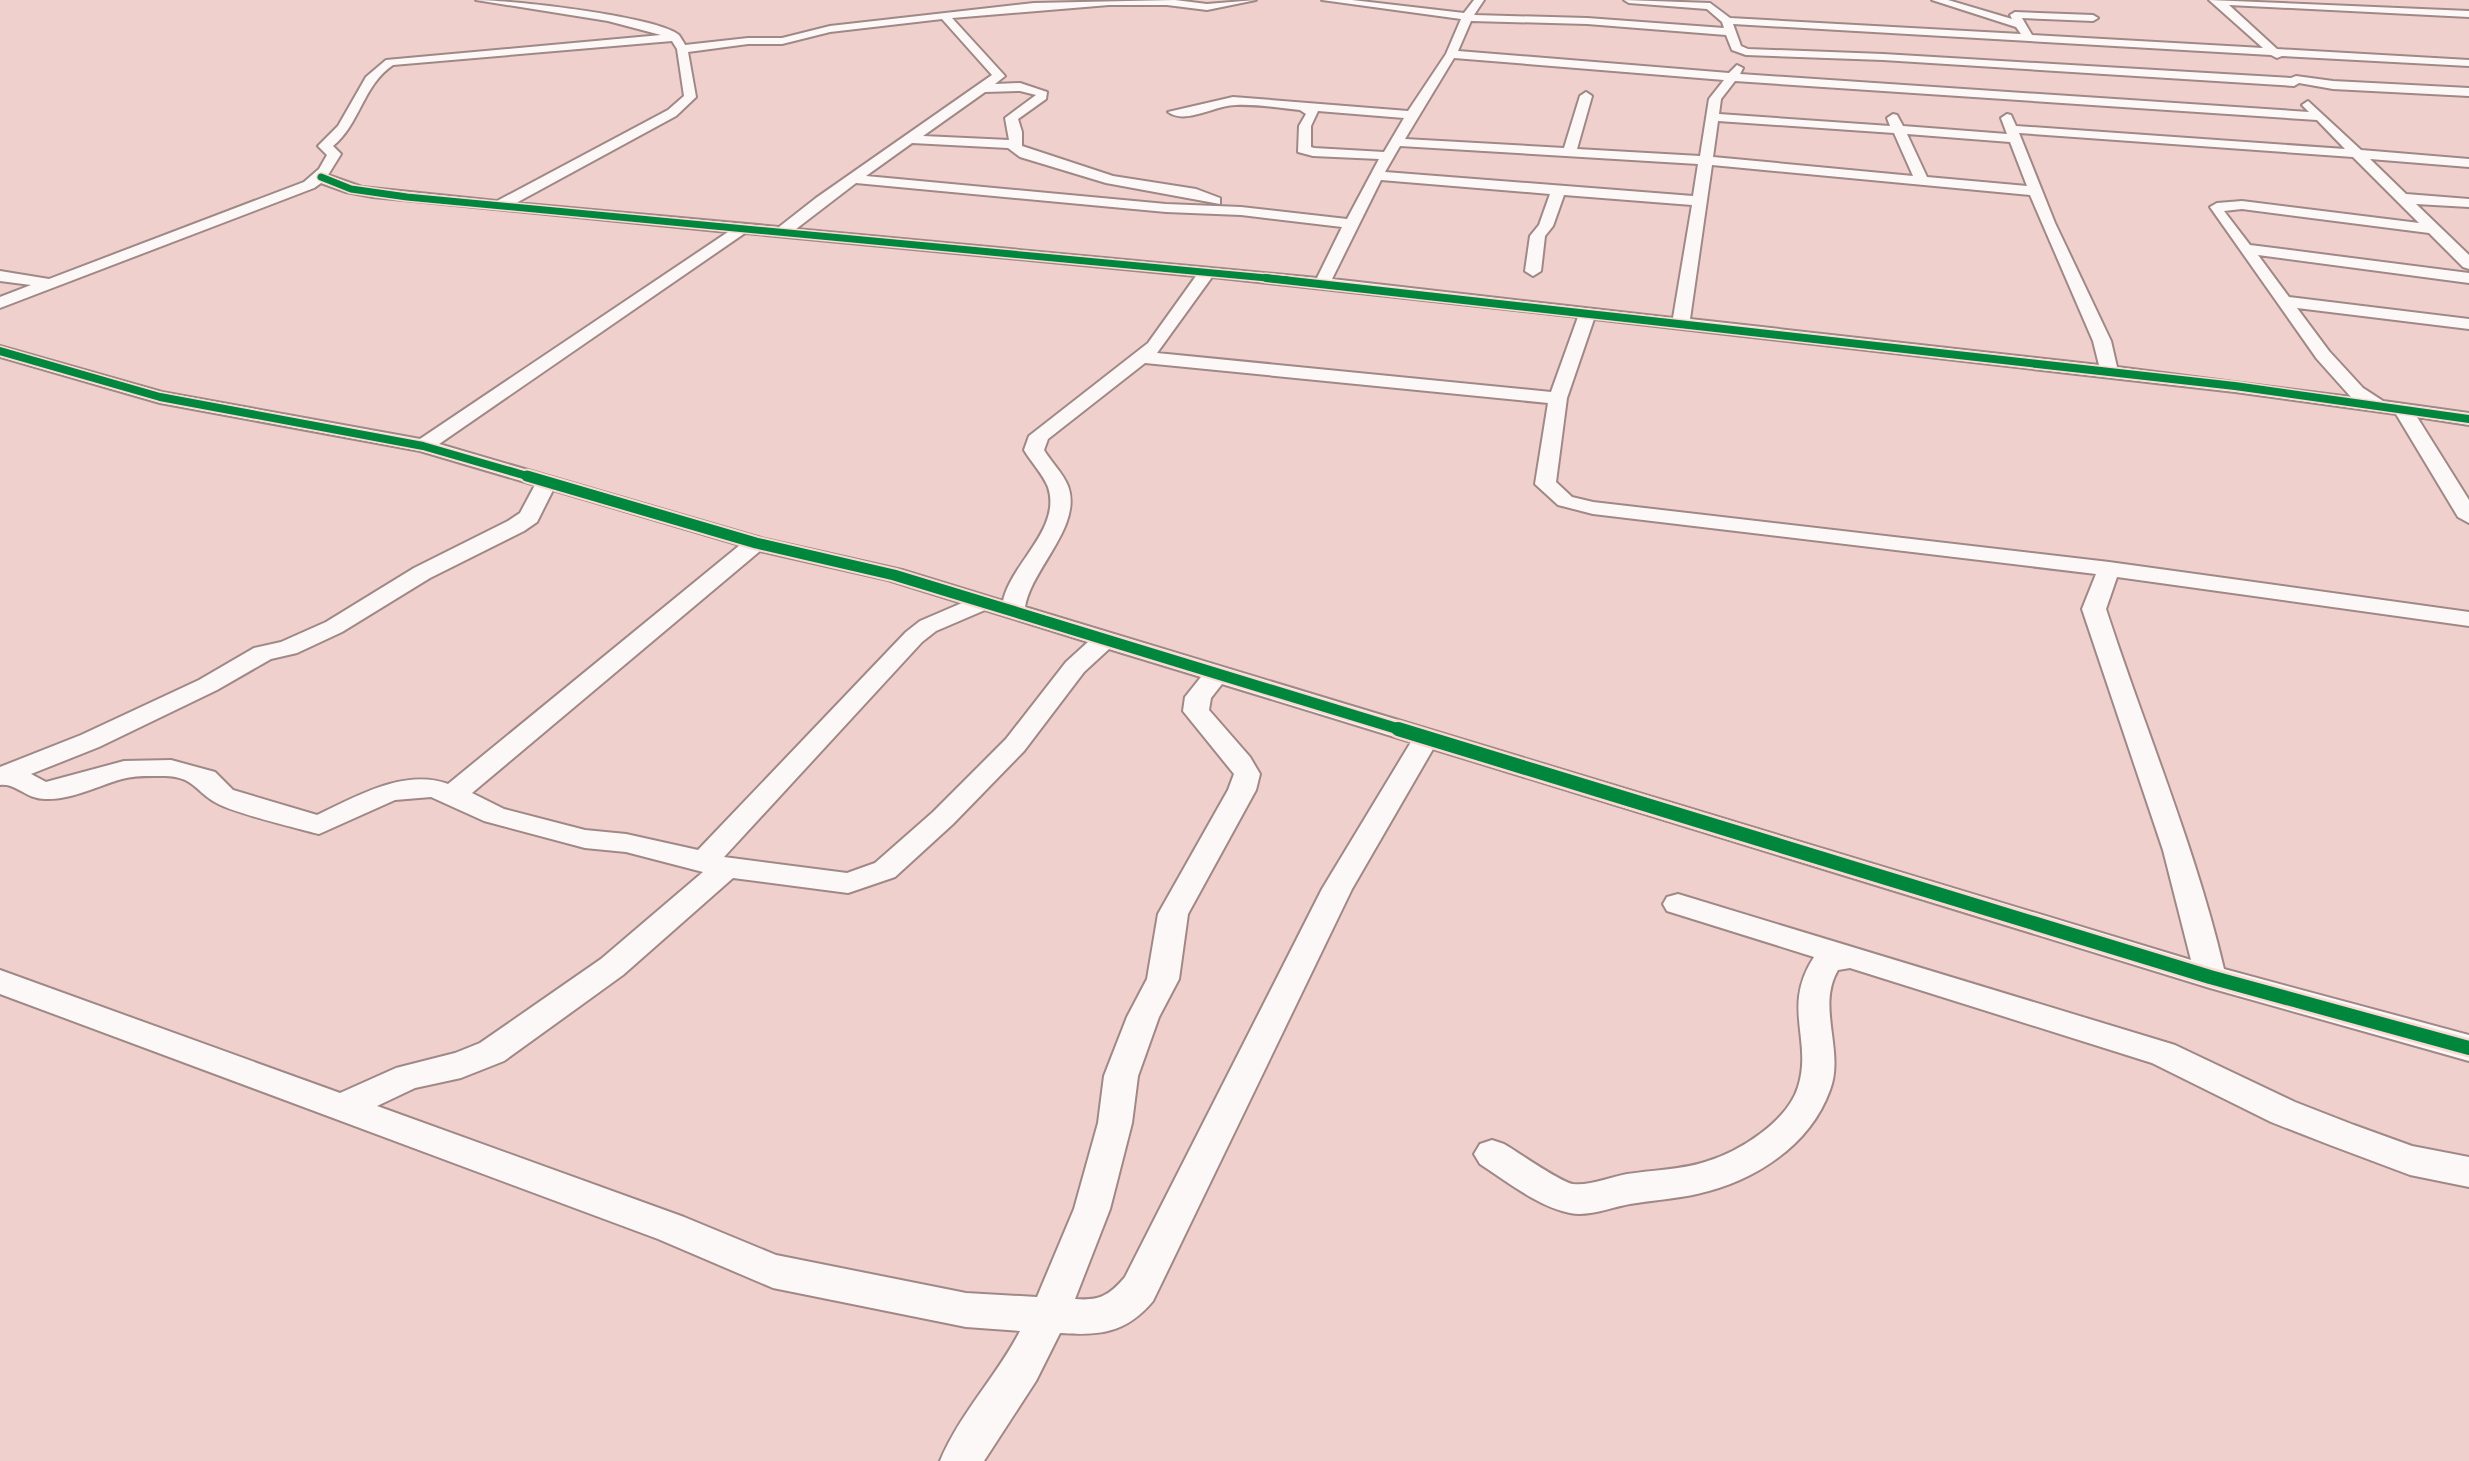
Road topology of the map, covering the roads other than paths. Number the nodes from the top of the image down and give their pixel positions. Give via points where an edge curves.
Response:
1 (481, 0) edge
2 (1251, 0) edge
3 (1327, 0) edge
4 (1479, 0) edge
5 (1629, 0) edge
6 (1693, 0) edge
7 (1937, 0) edge
8 (2203, 0) edge
9 (2219, 0) edge
10 (1725, 4) dead end
11 (1711, 7) junction
12 (2469, 14) edge
13 (945, 17) junction
14 (1468, 17) junction
15 (2093, 18) dead end
16 (2019, 24) junction
17 (1728, 27) junction
18 (2029, 39) junction
19 (678, 43) junction
20 (1739, 50) junction
21 (2274, 52) junction
22 (1451, 54) junction
23 (1979, 63) junction
24 (2469, 63) edge
25 (1733, 77) junction
26 (2295, 81) junction
27 (984, 88) junction
28 (1888, 90) junction
29 (2469, 92) edge
30 (1586, 96) dead end
31 (1992, 97) junction
32 (1302, 106) junction
33 (1174, 112) dead end
34 (1413, 115) junction
35 (1713, 117) junction
36 (2321, 117) junction
37 (1899, 130) junction
38 (2012, 134) junction
39 (912, 139) junction
40 (1397, 142) junction
41 (1016, 144) junction
42 (2353, 152) junction
43 (1569, 154) junction
44 (1390, 156) junction
45 (1708, 161) junction
46 (2469, 163) edge
47 (1378, 176) junction
48 (321, 177) junction
49 (856, 179) junction
50 (1922, 180) junction
51 (355, 191) junction
52 (1558, 191) junction
53 (2035, 191) junction
54 (292, 194) junction
55 (2399, 198) junction
56 (1699, 201) junction
57 (2469, 203) edge
58 (501, 205) junction
59 (1241, 211) junction
60 (1351, 224) junction
61 (743, 228) junction
62 (2431, 229) junction
63 (784, 231) junction
64 (2245, 249) junction
65 (2469, 264) edge
66 (1533, 271) dead end
67 (1206, 274) junction
68 (0, 276) edge
69 (2469, 278) edge
70 (48, 283) junction
71 (1322, 283) junction
72 (2283, 301) junction
73 (0, 303) edge
74 (1588, 311) junction
75 (1681, 322) junction
76 (2469, 324) edge
77 (0, 351) edge
78 (1140, 357) junction
79 (2110, 374) junction
80 (1558, 398) junction
81 (2379, 405) junction
82 (2402, 408) junction
83 (2469, 419) edge
84 (423, 446) junction
85 (547, 481) junction
86 (2469, 517) edge
87 (756, 543) junction
88 (2109, 569) junction
89 (982, 603) junction
90 (1012, 612) junction
91 (2469, 619) edge
92 (1103, 641) junction
93 (1217, 674) junction
94 (1427, 736) junction
95 (3, 776) edge
96 (452, 795) junction
97 (716, 865) junction
98 (1678, 904) dead end
99 (1850, 957) junction
100 (2210, 977) junction
101 (0, 982) edge
102 (2469, 1048) edge
103 (339, 1108) junction
104 (1492, 1154) dead end
105 (2469, 1172) edge
106 (1049, 1315) junction
107 (961, 1461) edge

1 - 19 street via 608,18 653,28
2 - 13 street via 1207,7 1109,2
3 - 14 street
4 - 14 street
5 - 11 street
6 - 11 street
7 - 16 street
8 - 9 street
9 - 12 street
9 - 21 street
10 - 11 street
11 - 17 street
13 - 19 street via 830,29 782,41
13 - 27 street via 999,76
14 - 17 street
14 - 22 street
15 - 16 street via 2015,15
16 - 18 street
17 - 18 street
17 - 20 street
18 - 21 street
19 - 48 street via 390,62 369,78 338,139 325,146 334,154
19 - 58 street via 690,97 681,106
20 - 23 street
20 - 25 street
21 - 24 street
21 - 26 street
22 - 25 street
22 - 34 street
23 - 26 street
23 - 31 street
25 - 28 street
25 - 35 street via 1715,99
26 - 29 street
26 - 36 street via 2292,89
27 - 39 street
27 - 41 street via 1041,92 1037,101 1011,118
28 - 31 street
28 - 37 street
30 - 43 street
31 - 36 street
31 - 38 street
32 - 33 street via 1228,101
32 - 34 street
32 - 44 street via 1313,113 1305,126 1303,149
34 - 40 street
35 - 37 street
35 - 45 street
36 - 42 street
37 - 38 street
37 - 50 street
38 - 42 street
38 - 53 street
39 - 41 street
39 - 49 street
40 - 43 street
40 - 44 street
41 - 59 street via 1025,154 1061,166 1196,193
42 - 46 street
42 - 55 street
43 - 45 street
44 - 47 street
45 - 50 street
45 - 56 street
47 - 52 street
47 - 60 street
48 - 51 street
48 - 54 street
49 - 59 street
49 - 63 street
50 - 53 street
51 - 54 street
51 - 58 street
52 - 56 street
52 - 66 street via 1538,236
53 - 79 street via 2102,341
54 - 70 street
55 - 57 street
55 - 62 street
56 - 75 street
58 - 61 street
59 - 60 street
60 - 71 street
61 - 63 street
61 - 84 street
62 - 64 street via 2242,205 2217,207
62 - 65 street
63 - 67 street
64 - 69 street
64 - 72 street
67 - 71 street
67 - 78 street via 1168,329
68 - 70 street
70 - 73 street
71 - 74 street
72 - 76 street
72 - 81 street via 2356,392
74 - 75 street
74 - 80 street
75 - 79 street
77 - 84 street via 160,397
78 - 80 street
78 - 90 street via 1039,436 1034,450 1061,497 1035,563 1018,584
79 - 81 street
80 - 88 street via 1545,484 1565,501
81 - 82 street
82 - 83 street
82 - 86 street
84 - 85 street
85 - 87 street
85 - 95 street via 529,517 516,526 422,573 334,627 263,653 90,741
87 - 89 street via 865,567
87 - 96 street
88 - 91 street
88 - 100 street via 2094,609 2177,850
89 - 90 street
89 - 97 street via 914,637
90 - 92 street
92 - 93 street
92 - 97 street via 1075,667 1015,745 885,870 848,883
93 - 94 street
93 - 106 street via 1198,697 1196,711 1247,774 1173,914 1163,979 1121,1076 1115,1123 1092,1209
94 - 100 street
94 - 106 street via 1337,889 1139,1289 1123,1308 1093,1318
95 - 96 street via 46,791 124,769 171,768 205,778 223,796 319,825 390,792 434,788
96 - 97 street via 523,824
97 - 103 street via 612,967 492,1052 408,1077
98 - 99 street
99 - 104 street via 1828,961 1818,973 1811,1010 1818,1070 1804,1111 1779,1139 1743,1161 1707,1177 1573,1199
99 - 105 street via 2163,1054 2313,1124 2410,1160
100 - 102 street
101 - 103 street
103 - 106 street via 671,1228 773,1271 966,1310
106 - 107 street via 1022,1368

